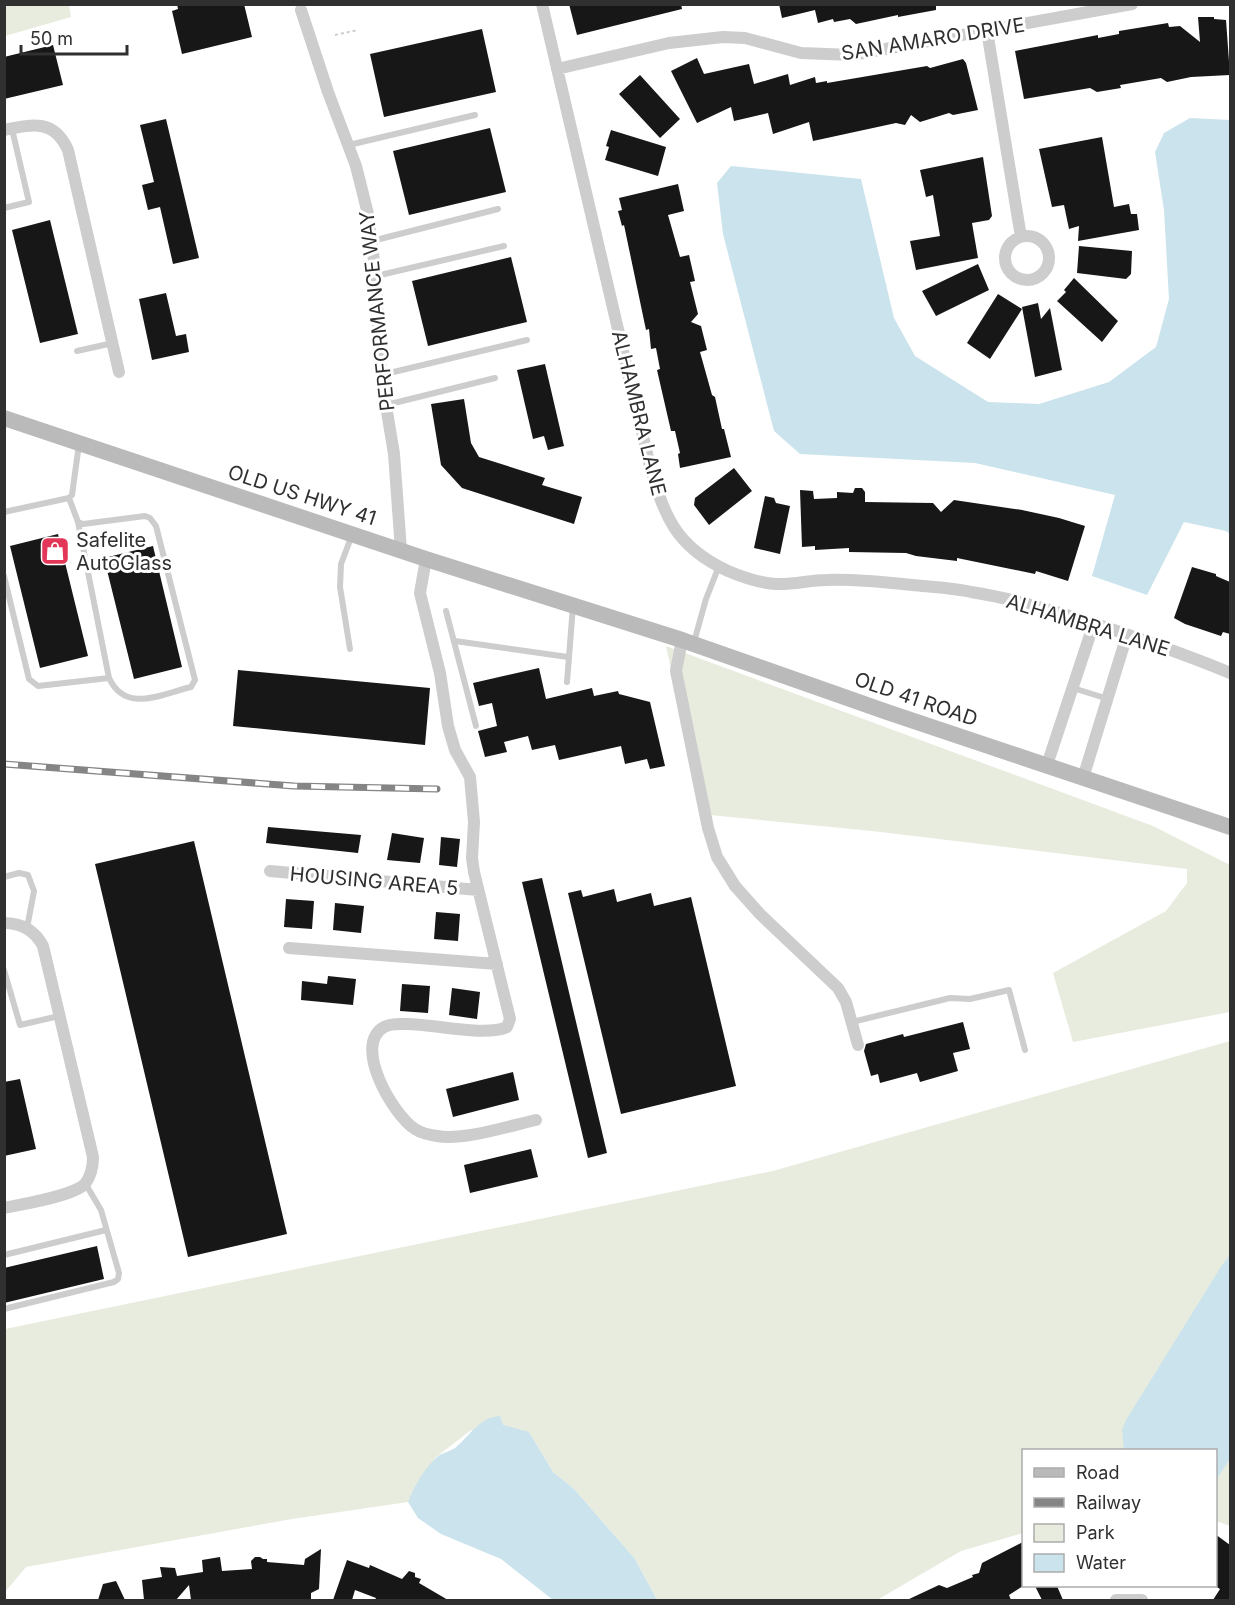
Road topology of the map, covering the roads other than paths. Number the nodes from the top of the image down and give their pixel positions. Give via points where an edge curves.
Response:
1 (542, 4) edge
2 (1132, 4) edge
3 (299, 6) edge
4 (987, 31) junction
5 (557, 69) junction
6 (474, 115) dead end
7 (8, 129) edge
8 (349, 145) junction
9 (4, 208) edge
10 (498, 209) dead end
11 (1021, 237) dead end
12 (372, 241) junction
13 (504, 246) dead end
14 (376, 276) junction
15 (527, 340) dead end
16 (113, 343) junction
17 (77, 351) dead end
18 (119, 372) dead end
19 (381, 375) junction
20 (495, 378) dead end
21 (386, 405) junction
22 (4, 418) edge
23 (79, 443) junction
24 (69, 498) junction
25 (4, 512) edge
26 (78, 522) junction
27 (352, 534) junction
28 (401, 550) junction
29 (426, 559) junction
30 (719, 566) junction
31 (4, 576) edge
32 (580, 608) junction
33 (446, 611) dead end
34 (1094, 623) junction
35 (1127, 635) junction
36 (455, 640) junction
37 (688, 642) junction
38 (350, 650) dead end
39 (568, 657) junction
40 (1230, 673) edge
41 (110, 678) junction
42 (567, 682) dead end
43 (1072, 688) junction
44 (1108, 699) junction
45 (476, 726) dead end
46 (1047, 765) junction
47 (1083, 778) junction
48 (1230, 826) edge
49 (270, 871) dead end
50 (4, 877) edge
51 (478, 890) junction
52 (4, 923) edge
53 (27, 928) junction
54 (289, 948) dead end
55 (497, 964) junction
56 (4, 970) edge
57 (60, 1016) junction
58 (852, 1022) junction
59 (858, 1045) dead end
60 (1026, 1050) dead end
61 (536, 1120) dead end
62 (85, 1184) junction
63 (4, 1208) edge
64 (106, 1230) junction
65 (4, 1255) edge
66 (4, 1309) edge
67 (1116, 1600) edge
68 (1142, 1600) edge

1 - 5 street, ALHAMBRA LANE
2 - 4 street, SAN AMARO DRIVE
3 - 8 street, PERFORMANCE WAY
4 - 5 street, SAN AMARO DRIVE via 843,55 801,53 745,38 700,38
4 - 11 street
5 - 30 street, ALHAMBRA LANE via 659,497 671,525 698,553
6 - 8 lane
7 - 9 lane via 28,202
7 - 16 street via 38,125 64,141
8 - 12 street, PERFORMANCE WAY via 363,190
10 - 12 lane
12 - 14 street, PERFORMANCE WAY
13 - 14 lane
14 - 19 street, PERFORMANCE WAY
15 - 19 lane
16 - 17 lane
16 - 18 street
19 - 21 street, PERFORMANCE WAY
20 - 21 lane
21 - 28 street, PERFORMANCE WAY
22 - 23 street, OLD US HWY 41
23 - 24 lane
23 - 27 street, OLD US HWY 41
24 - 25 lane
24 - 26 lane
26 - 41 lane
26 - 41 lane via 139,516 150,518 156,526 195,680 191,687 135,700 122,695
27 - 28 street, OLD US HWY 41
27 - 38 lane via 341,564 340,587
28 - 29 street, OLD US HWY 41
29 - 32 street, OLD US HWY 41
29 - 51 street, HOUSING AREA 5 via 420,593 440,673 447,726 454,750 470,777 472,858
30 - 34 street, ALHAMBRA LANE via 776,584 881,581 970,591
30 - 37 lane
31 - 41 lane via 33,683 38,686
32 - 37 street, OLD 41 ROAD
32 - 39 lane
33 - 36 lane
34 - 35 street, ALHAMBRA LANE
34 - 43 street
35 - 40 street, ALHAMBRA LANE
35 - 44 street
36 - 39 lane
36 - 45 lane
37 - 46 street, OLD 41 ROAD
37 - 58 street via 676,671 717,857 735,886 760,914 838,988
39 - 42 lane
43 - 44 lane
43 - 46 street
44 - 47 street
46 - 47 street, OLD 41 ROAD
47 - 48 street, OLD 41 ROAD
49 - 51 street, HOUSING AREA 5
50 - 53 lane via 28,875 34,891
51 - 55 street, HOUSING AREA 5
52 - 53 street
53 - 57 street via 43,946
54 - 55 street
55 - 61 street, HOUSING AREA 5 via 510,1019 507,1027 492,1031 391,1024 374,1039 374,1064 396,1111 423,1133 451,1137
56 - 57 lane via 20,1025
57 - 62 street via 93,1157
58 - 59 street
58 - 60 lane via 950,998 970,999 1009,990
62 - 63 street via 70,1193
62 - 64 lane via 98,1202
64 - 65 lane
64 - 66 lane via 118,1279
67 - 68 street

